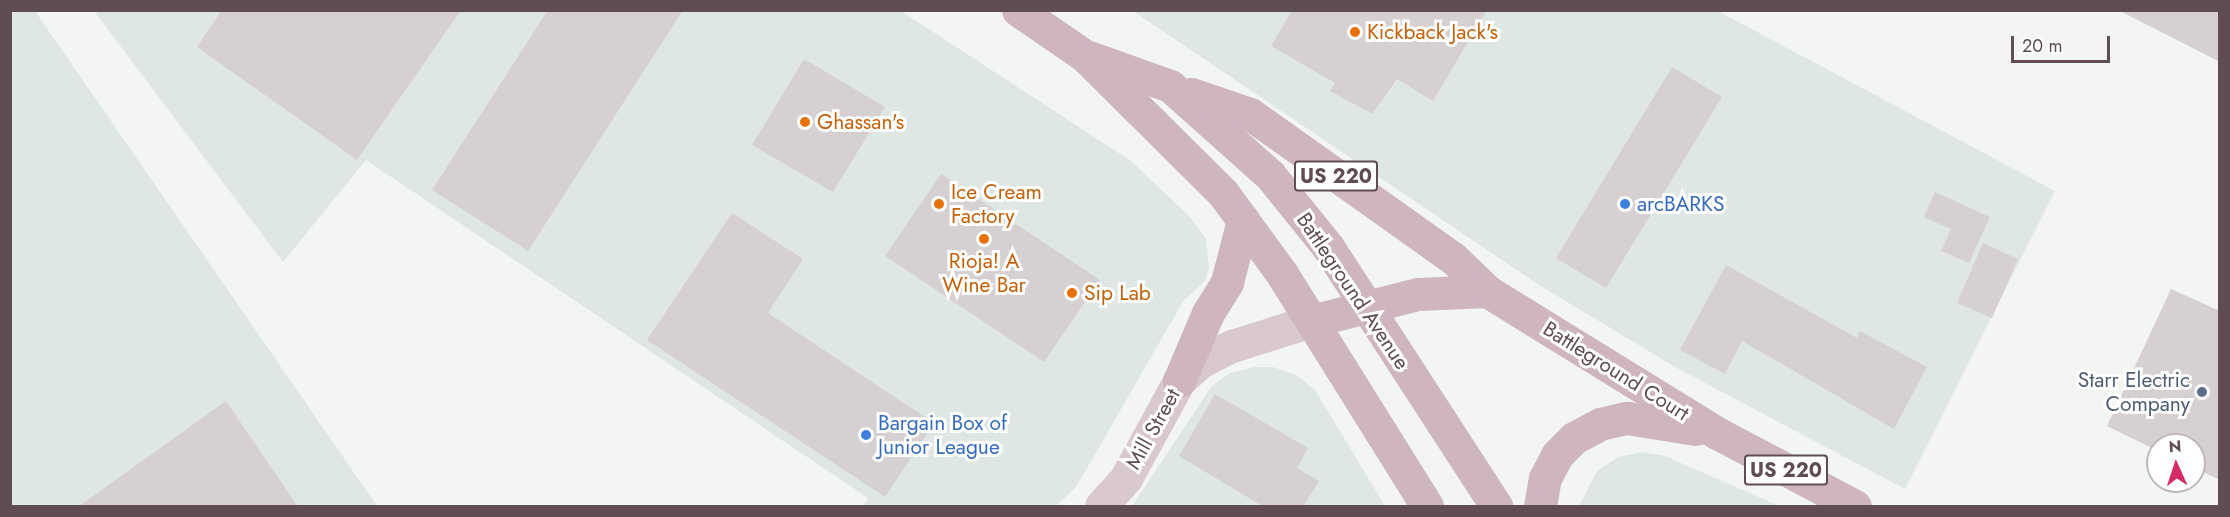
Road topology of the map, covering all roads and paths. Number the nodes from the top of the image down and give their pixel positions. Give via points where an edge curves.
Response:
1 (1018, 10) edge
2 (1085, 56) junction
3 (1170, 86) junction
4 (1243, 220) junction
5 (1487, 291) junction
6 (1366, 306) junction
7 (1311, 321) junction
8 (1179, 381) junction
9 (1717, 434) junction
10 (1101, 507) edge
11 (1427, 507) edge
12 (1496, 507) edge
13 (1540, 507) edge
14 (1855, 507) edge

1 - 2 main road, Battleground Avenue / US 220
2 - 3 main road, Battleground Avenue / US 220
2 - 4 main road, Battleground Avenue / US 220 via 1223,193
3 - 5 main road, US 220 via 1250,114 1453,258
3 - 6 main road, Battleground Avenue via 1270,176 1328,247
4 - 7 main road, Battleground Avenue / US 220
4 - 8 main road via 1227,282 1208,313
5 - 6 main road via 1418,294
5 - 9 main road, Battleground Court / US 220
6 - 7 main road
6 - 12 main road, Battleground Avenue
7 - 8 street, Mill Street via 1232,346 1200,362
7 - 11 main road, Battleground Avenue / US 220
8 - 10 street, Mill Street via 1126,478
9 - 13 main road via 1655,420 1627,418 1600,424 1574,438 1557,455 1545,478
9 - 14 main road, Battleground Court / US 220

